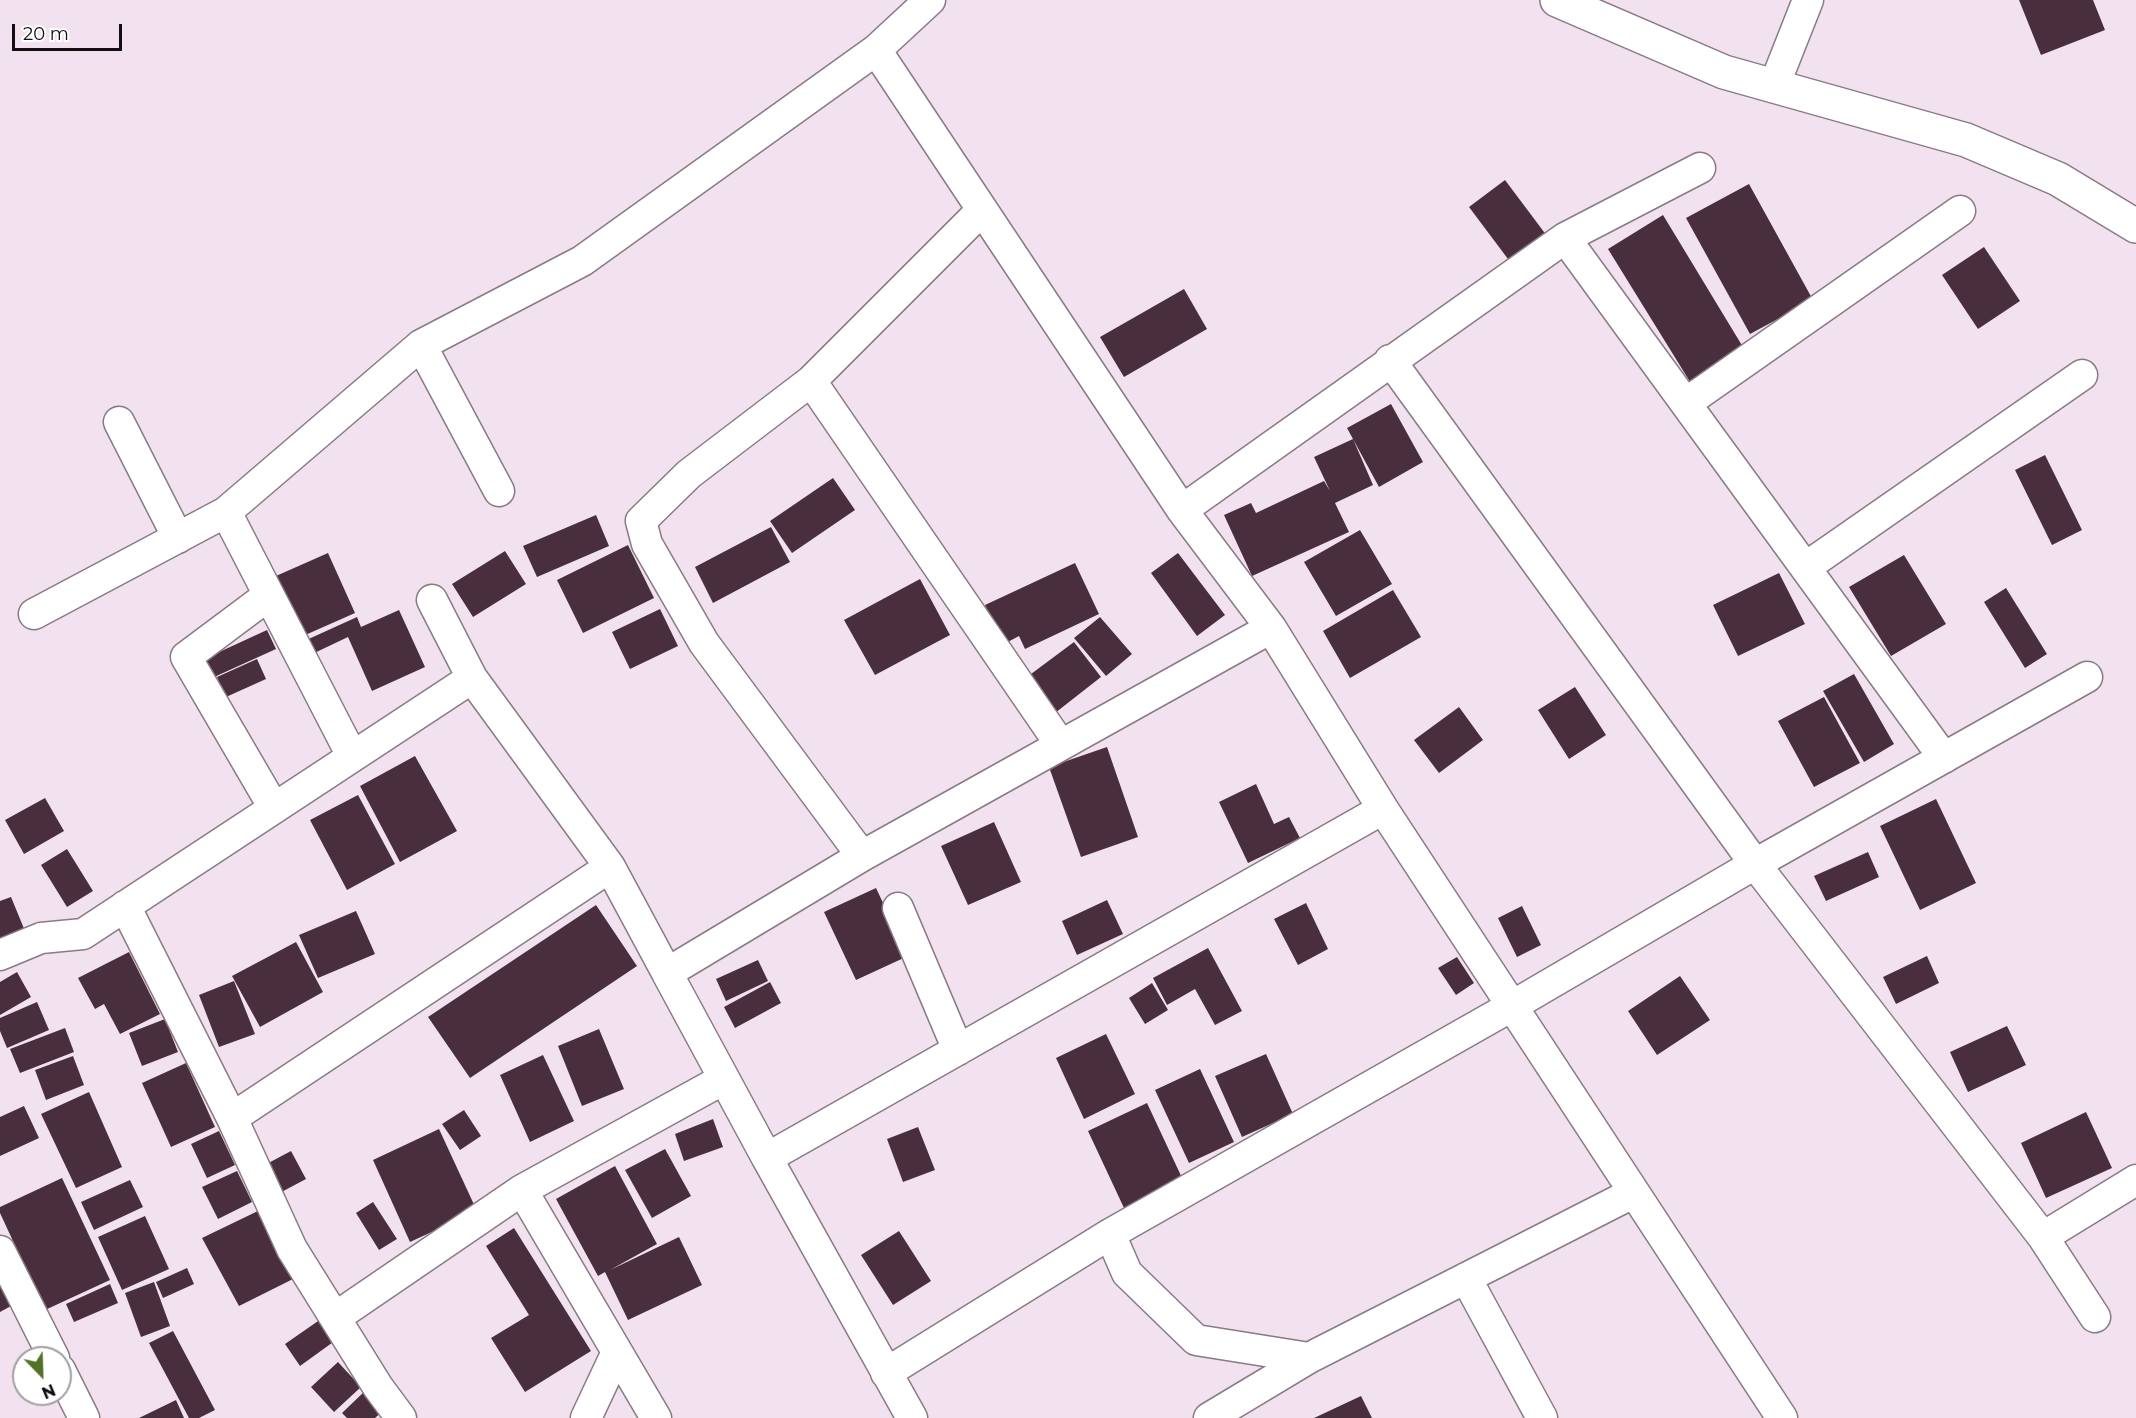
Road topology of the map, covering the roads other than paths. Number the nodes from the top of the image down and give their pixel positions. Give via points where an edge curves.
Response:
1 (930, 0) edge
2 (1557, 0) edge
3 (1808, 0) edge
4 (876, 50) junction
5 (1774, 86) junction
6 (1700, 168) dead end
7 (981, 211) junction
8 (1960, 211) dead end
9 (2136, 226) edge
10 (1565, 238) junction
11 (421, 345) junction
12 (1390, 360) junction
13 (2082, 375) dead end
14 (811, 381) junction
15 (1686, 403) junction
16 (119, 422) dead end
17 (498, 491) dead end
18 (1182, 510) junction
19 (226, 512) junction
20 (178, 538) junction
21 (1806, 567) junction
22 (269, 595) junction
23 (432, 600) dead end
24 (34, 614) dead end
25 (1271, 628) junction
26 (2087, 677) dead end
27 (472, 678) junction
28 (1059, 744) junction
29 (352, 756) junction
30 (1944, 758) junction
31 (274, 808) junction
32 (1383, 809) junction
33 (862, 856) junction
34 (1755, 864) junction
35 (610, 867) junction
36 (124, 906) junction
37 (898, 909) dead end
38 (0, 955) edge
39 (667, 973) junction
40 (1512, 1006) junction
41 (958, 1050) junction
42 (722, 1080) junction
43 (232, 1118) junction
44 (767, 1158) junction
45 (2136, 1180) edge
46 (522, 1190) junction
47 (1633, 1193) junction
48 (1110, 1234) junction
49 (2043, 1237) junction
50 (0, 1251) edge
51 (1466, 1278) junction
52 (336, 1317) junction
53 (2095, 1317) dead end
54 (48, 1346) edge
55 (617, 1352) junction
56 (1310, 1358) junction
57 (886, 1373) junction
58 (72, 1394) edge
59 (84, 1418) edge
60 (401, 1418) edge
61 (586, 1418) edge
62 (656, 1418) edge
63 (912, 1418) edge
64 (1209, 1418) edge
65 (1542, 1418) edge
66 (1782, 1418) edge

1 - 4 street
2 - 5 street via 1724,72
3 - 5 street
4 - 7 street
4 - 11 street via 582,261
5 - 9 street via 1966,140 2058,179
6 - 10 street
7 - 14 street
7 - 18 street
8 - 15 street
10 - 12 street
10 - 15 street
11 - 17 street
11 - 19 street
12 - 18 street
12 - 34 street
13 - 21 street
14 - 28 street
14 - 33 street via 689,474 641,521 647,544 704,643
15 - 21 street
16 - 20 street
18 - 25 street
19 - 20 street
19 - 22 street
20 - 24 street
21 - 30 street
22 - 29 street
22 - 31 street via 186,657
23 - 27 street
25 - 28 street
25 - 32 street
26 - 30 street
27 - 29 street
27 - 35 street
28 - 33 street
29 - 31 street
30 - 34 street
31 - 36 street
32 - 40 street
32 - 41 street
33 - 39 street
34 - 40 street
34 - 49 street
35 - 39 street
35 - 43 street
36 - 38 street via 83,934 41,938
36 - 43 street
37 - 41 street
39 - 42 street
40 - 47 street
40 - 48 street
41 - 44 street
42 - 44 street
42 - 46 street
43 - 52 street via 292,1249
44 - 57 street
45 - 49 street
46 - 52 street
46 - 55 street
47 - 51 street
47 - 66 street
48 - 56 street via 1127,1273 1196,1340
48 - 57 street
49 - 53 street
50 - 54 street
51 - 56 street
51 - 65 street
52 - 60 street
55 - 61 street
55 - 62 street
56 - 64 street
57 - 63 street
58 - 59 street

